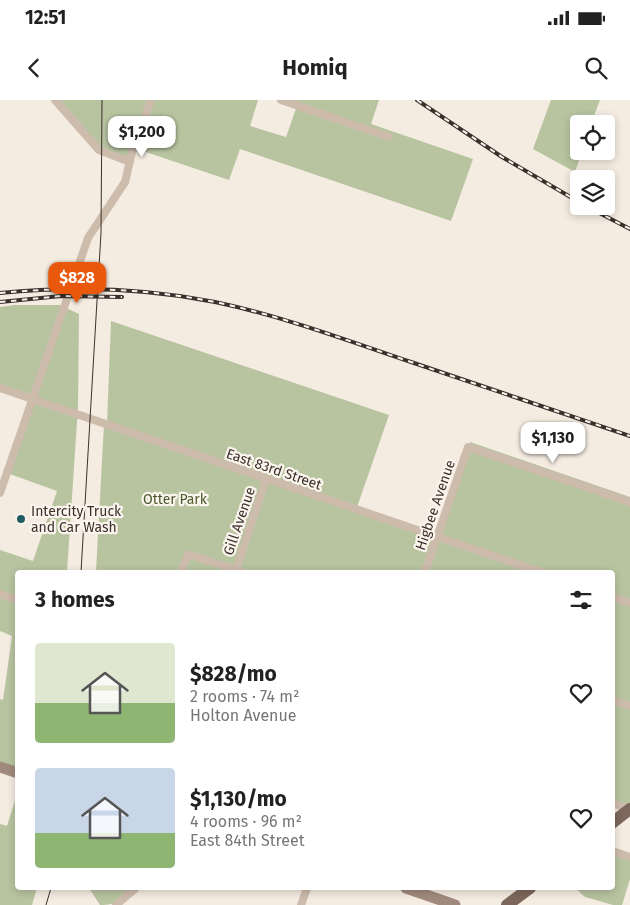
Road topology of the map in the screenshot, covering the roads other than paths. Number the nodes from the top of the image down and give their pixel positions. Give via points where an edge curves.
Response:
1 (55, 100) edge
2 (150, 100) edge
3 (281, 100) edge
4 (389, 137) dead end
5 (130, 162) junction
6 (0, 388) edge
7 (32, 400) junction
8 (266, 479) junction
9 (0, 493) edge
10 (630, 502) edge
11 (437, 537) junction
12 (182, 570) edge
13 (236, 570) edge
14 (239, 570) edge
15 (426, 570) edge
16 (535, 570) edge
17 (0, 594) edge
18 (615, 598) edge
19 (15, 599) edge
20 (630, 603) edge
21 (615, 701) edge
22 (630, 706) edge
23 (0, 767) edge
24 (15, 772) edge
25 (615, 804) edge
26 (630, 809) edge
27 (615, 821) edge
28 (615, 852) edge
29 (630, 857) edge
30 (134, 890) edge
31 (307, 890) edge
32 (417, 890) edge
33 (527, 890) edge
34 (126, 898) junction
35 (116, 905) edge
36 (132, 905) edge
37 (302, 905) edge
38 (455, 905) edge
39 (507, 905) edge

1 - 5 street via 99,150
2 - 5 street
3 - 4 street
5 - 7 street via 125,182 88,238
6 - 7 street, East 83rd Street
7 - 8 street, East 83rd Street
7 - 9 street
8 - 11 street, East 83rd Street
8 - 14 street, Gill Avenue
10 - 11 street, Higbee Avenue via 468,447
11 - 15 street, Higbee Avenue
11 - 16 street, East 83rd Street
12 - 13 street via 188,554
17 - 19 street
18 - 20 street
21 - 22 street
23 - 24 main road
25 - 26 street
26 - 27 main road
28 - 29 street
30 - 34 street
31 - 37 street
32 - 38 main road
33 - 39 main road
34 - 35 street
34 - 36 street

